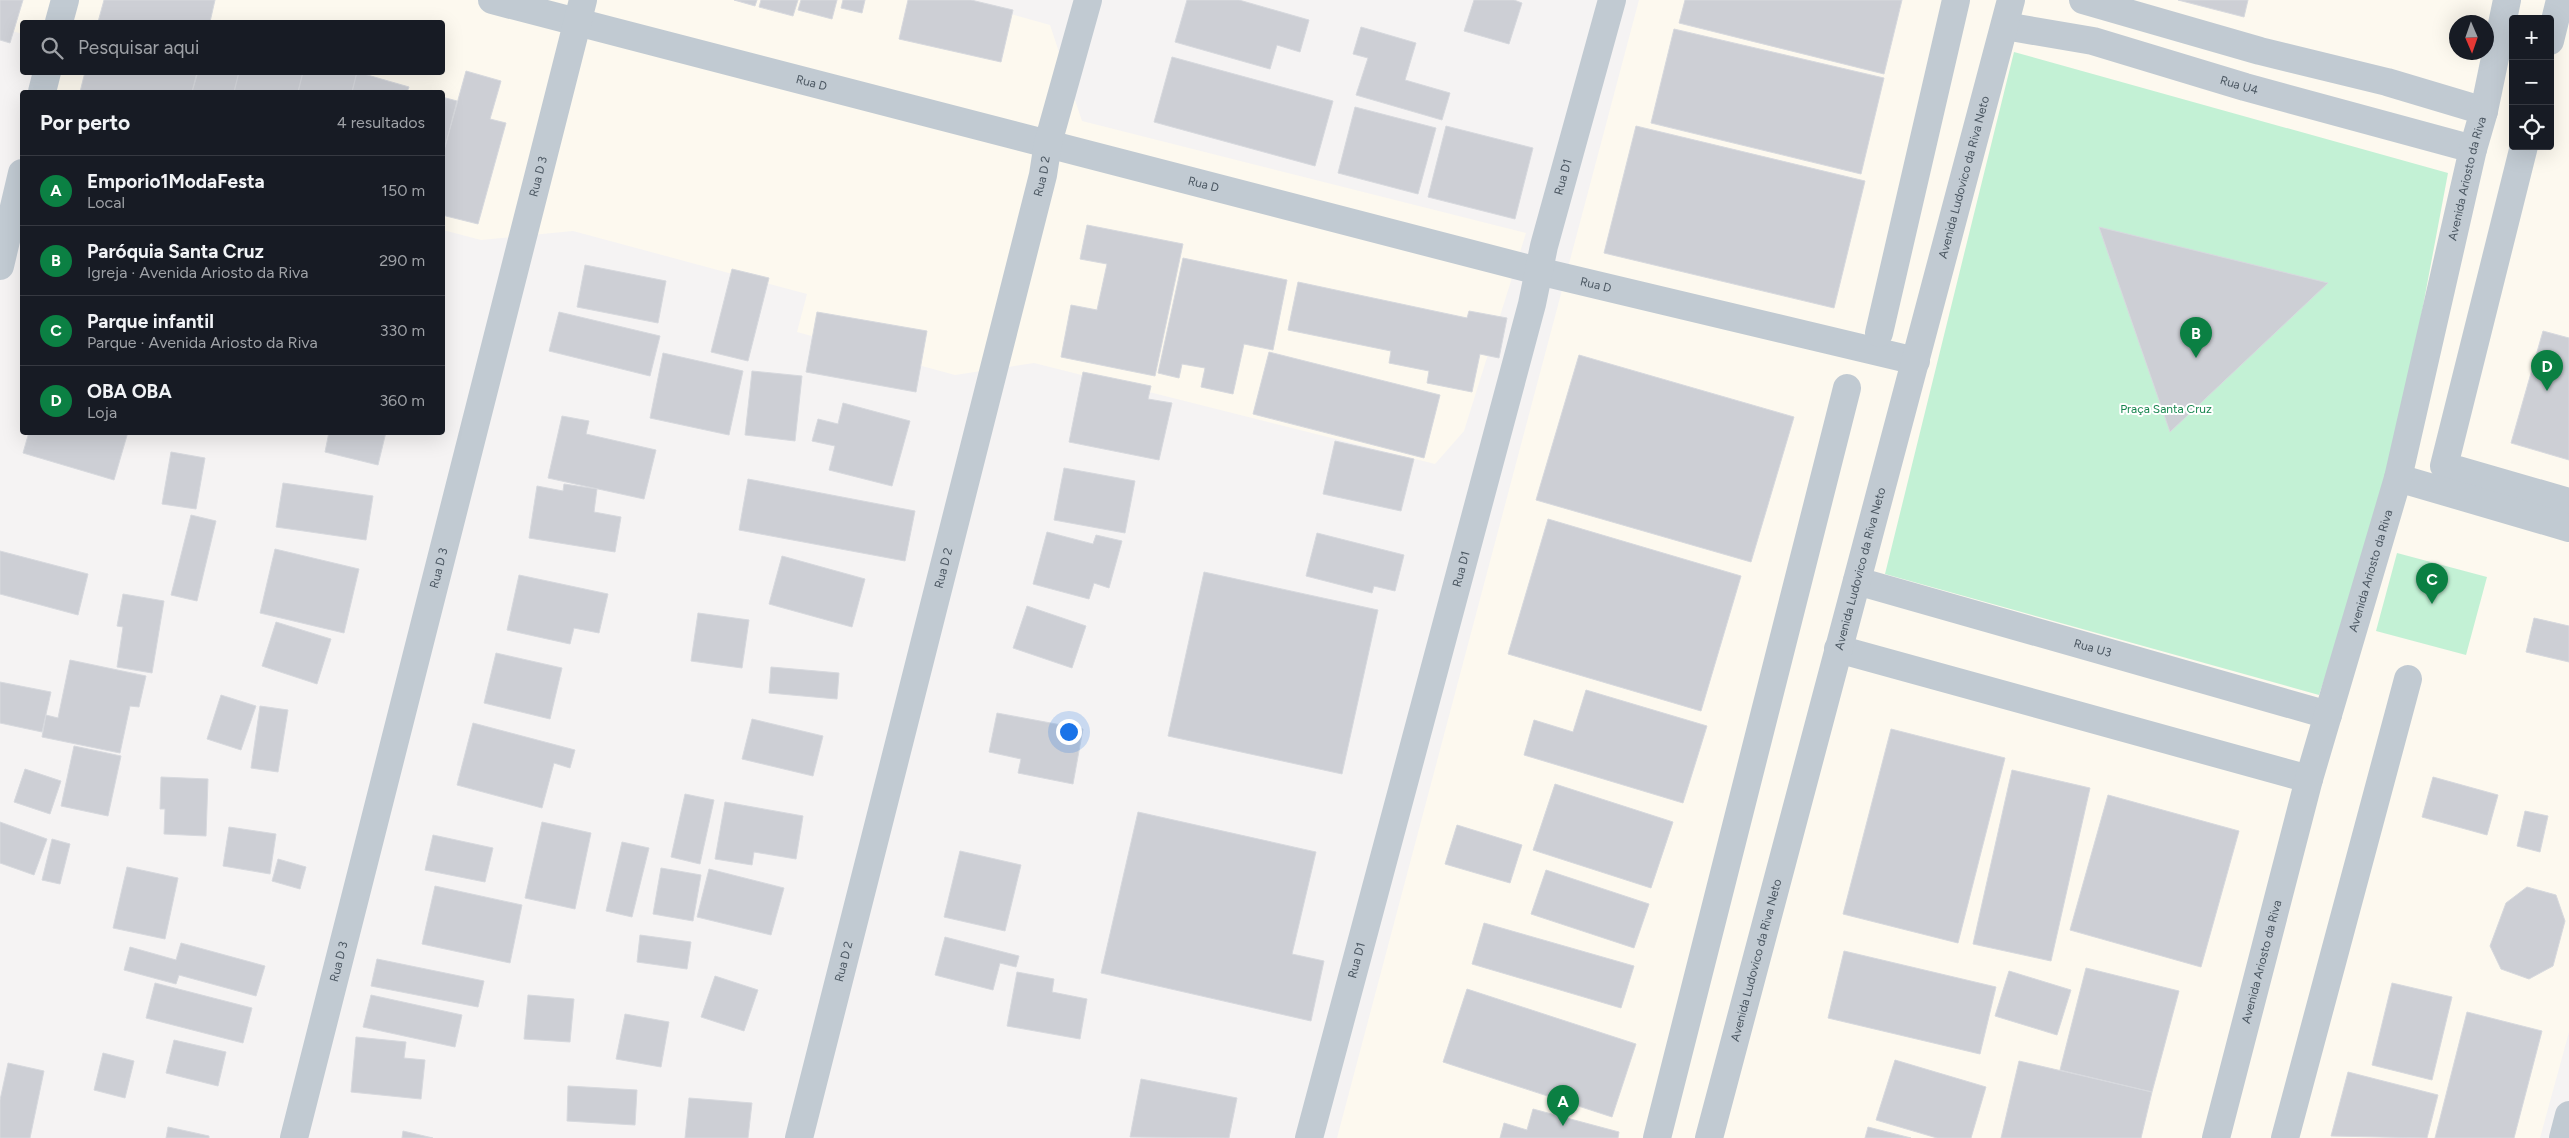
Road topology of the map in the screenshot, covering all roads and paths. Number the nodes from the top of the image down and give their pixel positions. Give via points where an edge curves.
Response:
1 (65, 0) edge
2 (492, 0) edge
3 (1088, 0) edge
4 (1612, 0) edge
5 (1956, 0) edge
6 (2011, 0) edge
7 (2082, 0) edge
8 (2507, 0) edge
9 (2560, 0) edge
10 (580, 11) edge
11 (60, 20) edge
12 (2554, 24) edge
13 (2005, 26) junction
14 (2260, 51) junction
15 (46, 75) edge
16 (2245, 87) junction
17 (42, 90) edge
18 (2484, 111) junction
19 (1048, 143) junction
20 (2473, 149) junction
21 (2523, 150) edge
22 (20, 181) edge
23 (0, 266) edge
24 (1538, 271) junction
25 (1879, 333) dead end
26 (1916, 361) junction
27 (1847, 388) dead end
28 (2398, 478) junction
29 (2569, 502) edge
30 (2569, 528) edge
31 (1857, 581) junction
32 (1838, 649) junction
33 (2408, 679) dead end
34 (2328, 715) junction
35 (2309, 779) junction
36 (2569, 1116) edge
37 (294, 1138) edge
38 (799, 1138) edge
39 (1309, 1138) edge
40 (1657, 1138) edge
41 (1709, 1138) edge
42 (2216, 1138) edge
43 (2285, 1138) edge
44 (2563, 1138) edge

1 - 11 street
2 - 10 street, Rua D
3 - 19 street, Rua D 2
4 - 24 street, Rua D1
5 - 25 street
6 - 13 street, Avenida Ludovico da Riva Neto
7 - 14 street
8 - 18 street, Avenida Ariosto da Riva
9 - 12 street
10 - 19 street, Rua D
10 - 37 street, Rua D 3
13 - 16 street, Rua U4 via 2093,41
13 - 26 street, Avenida Ludovico da Riva Neto
14 - 16 street
14 - 18 street via 2386,82
15 - 17 street
16 - 20 street, Rua U4
18 - 20 street, Avenida Ariosto da Riva
19 - 24 street, Rua D
19 - 38 street, Rua D 2 via 1043,175
20 - 28 street, Avenida Ariosto da Riva
21 - 29 street via 2444,466
22 - 23 street
24 - 26 street, Rua D
24 - 39 street, Rua D1 via 1532,304
26 - 31 street, Avenida Ludovico da Riva Neto
27 - 40 street
28 - 30 street
28 - 34 street, Avenida Ariosto da Riva
31 - 32 street, Avenida Ludovico da Riva Neto
31 - 34 street, Rua U3
32 - 35 street
32 - 41 street, Avenida Ludovico da Riva Neto
33 - 43 street
34 - 35 street, Avenida Ariosto da Riva
35 - 42 street, Avenida Ariosto da Riva
36 - 44 street

